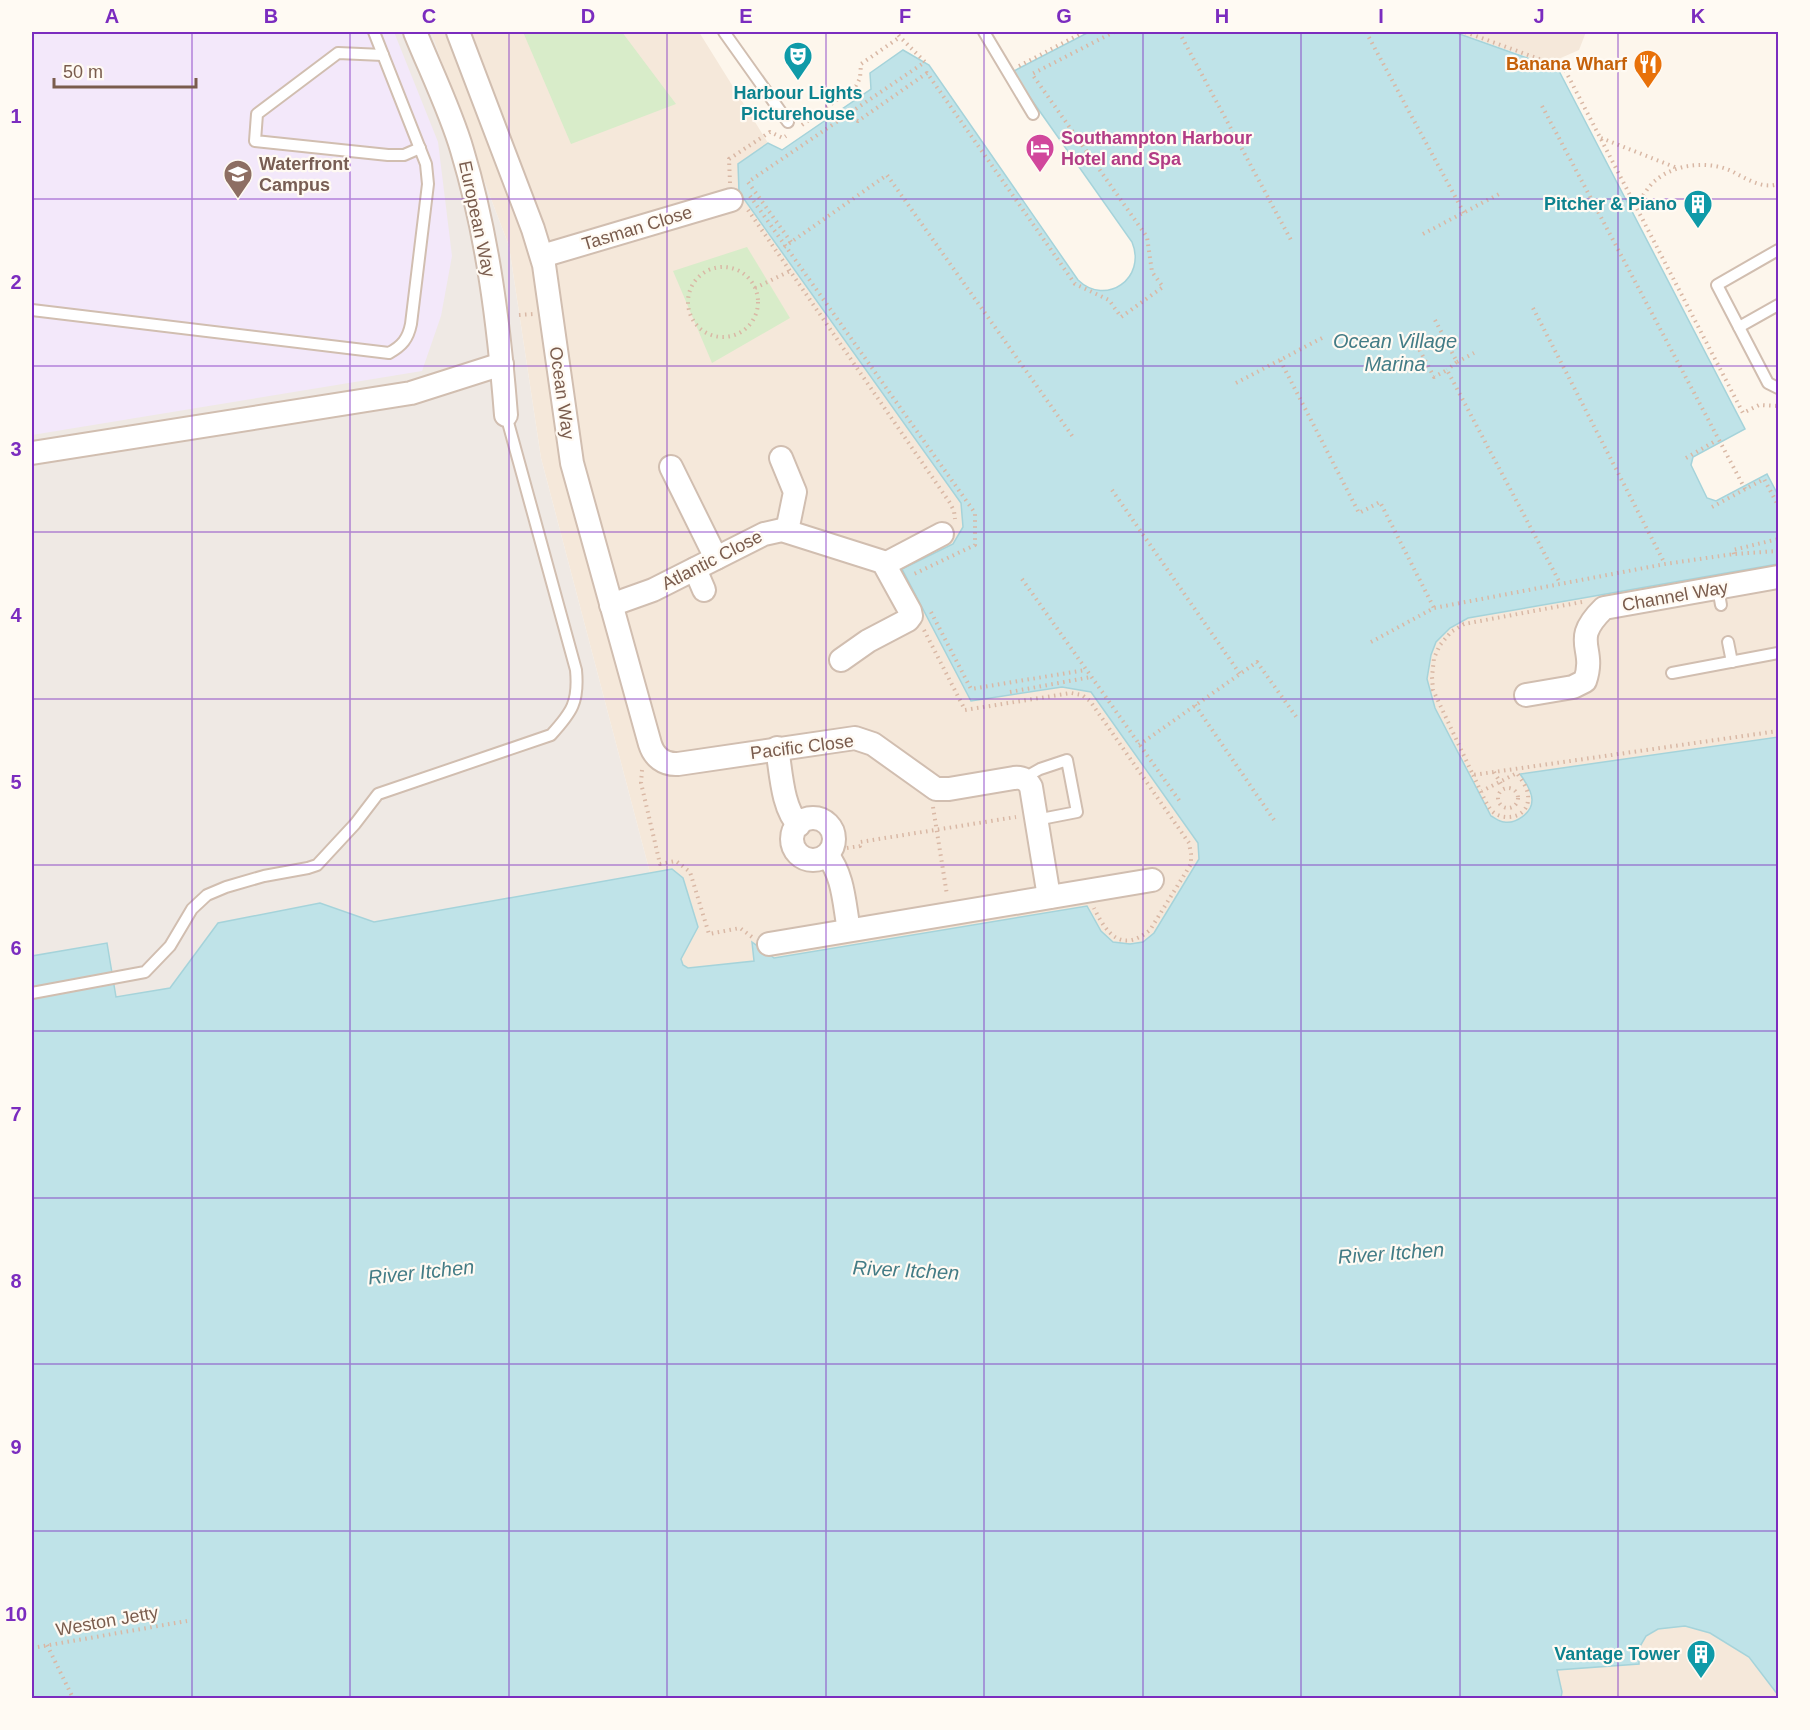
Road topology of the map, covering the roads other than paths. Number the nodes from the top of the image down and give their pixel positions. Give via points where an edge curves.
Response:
1 (374, 32) edge
2 (415, 32) edge
3 (458, 32) edge
4 (724, 32) edge
5 (984, 32) edge
6 (383, 55) junction
7 (1033, 114) dead end
8 (788, 122) dead end
9 (420, 148) junction
10 (740, 197) road end
11 (1779, 250) edge
12 (542, 256) junction
13 (1779, 305) edge
14 (32, 310) edge
15 (1739, 327) junction
16 (502, 364) junction
17 (1779, 388) edge
18 (506, 416) joint
19 (32, 453) edge
20 (781, 458) dead end
21 (671, 467) dead end
22 (787, 531) junction
23 (942, 534) road end
24 (716, 558) junction
25 (885, 564) junction
26 (695, 569) junction
27 (1779, 578) edge
28 (704, 590) dead end
29 (611, 605) junction
30 (1728, 642) dead end
31 (1779, 654) edge
32 (841, 660) dead end
33 (1732, 662) junction
34 (1672, 673) dead end
35 (1526, 695) dead end
36 (777, 748) junction
37 (659, 758) joint
38 (1024, 778) junction
39 (1036, 817) junction
40 (1152, 880) dead end
41 (1049, 897) junction
42 (849, 930) junction
43 (762, 941) road end
44 (32, 993) edge

1 - 6 lane
2 - 16 street, European Way via 462,149 487,254
3 - 12 street, Ocean Way
4 - 8 lane
5 - 7 lane
6 - 9 lane
6 - 9 lane via 338,53 256,114 255,141 388,155 404,155
9 - 14 lane via 428,184 411,324 400,347 388,352
10 - 12 street, Tasman Close
11 - 15 lane via 1717,285
12 - 29 street, Ocean Way via 572,462
13 - 15 lane
15 - 17 lane via 1768,383
16 - 18 street, European Way
16 - 19 street via 411,393
18 - 44 lane via 576,670 578,689 565,720 551,735 378,794 317,865 264,876 207,895 192,909 170,946 145,972
20 - 22 street via 795,492
21 - 24 street
22 - 24 street, Atlantic Close via 770,531
22 - 25 street, Atlantic Close
23 - 25 street
24 - 26 street, Atlantic Close
25 - 32 street via 920,611
26 - 28 street
26 - 29 street, Atlantic Close via 654,590
27 - 35 street, Channel Way via 1720,597 1604,608 1591,621 1584,637 1590,668 1585,681 1573,687
29 - 37 street, Ocean Way via 650,744
30 - 33 lane
31 - 33 lane
33 - 34 lane
36 - 37 street, Pacific Close via 678,764
36 - 38 street, Pacific Close via 847,737 862,739 929,785 944,790
36 - 42 street via 787,804 799,825 793,843 797,853 810,860 829,852 840,877
38 - 39 street via 1031,787
38 - 39 lane via 1067,760 1077,813
39 - 41 street
40 - 41 street
41 - 42 street
42 - 43 street

